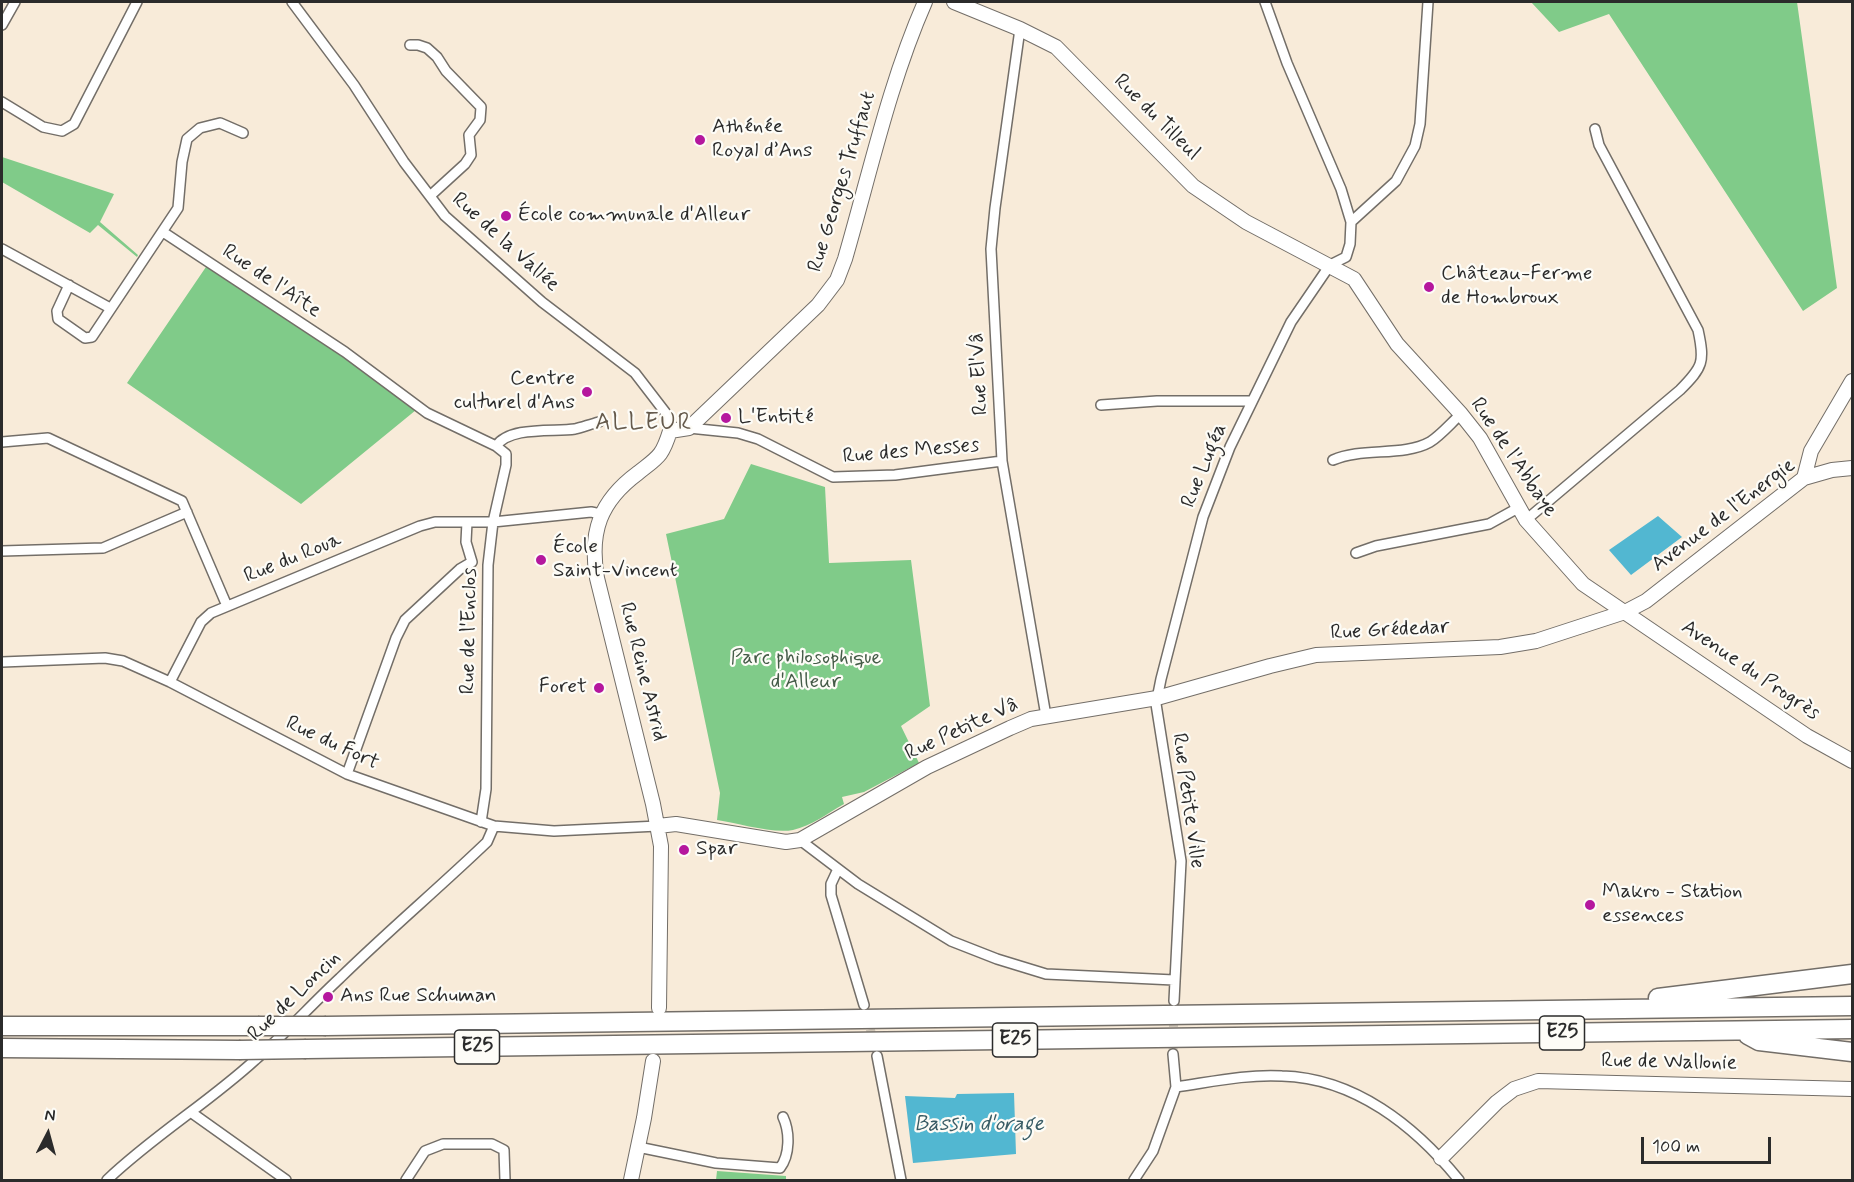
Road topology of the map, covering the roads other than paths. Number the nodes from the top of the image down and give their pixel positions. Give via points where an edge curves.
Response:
1 (15, 2) edge
2 (137, 2) edge
3 (292, 2) edge
4 (925, 2) edge
5 (954, 2) edge
6 (1265, 2) edge
7 (1428, 2) edge
8 (2, 25) edge
9 (1020, 29) junction
10 (410, 45) dead end
11 (2, 102) edge
12 (1595, 129) dead end
13 (243, 133) dead end
14 (430, 196) junction
15 (1351, 222) junction
16 (163, 232) junction
17 (2, 249) edge
18 (1330, 265) junction
19 (69, 285) junction
20 (110, 308) junction
21 (1852, 381) edge
22 (1252, 401) junction
23 (1101, 405) dead end
24 (1461, 414) junction
25 (598, 422) dead end
26 (689, 428) junction
27 (670, 430) junction
28 (2, 442) edge
29 (496, 446) junction
30 (1333, 460) dead end
31 (1002, 461) junction
32 (1852, 468) edge
33 (1804, 478) junction
34 (1518, 508) junction
35 (187, 512) junction
36 (601, 514) junction
37 (1526, 520) junction
38 (467, 522) junction
39 (493, 522) junction
40 (2, 551) edge
41 (1356, 553) dead end
42 (472, 562) junction
43 (488, 565) junction
44 (227, 606) junction
45 (1625, 612) junction
46 (2, 662) edge
47 (170, 682) junction
48 (1157, 698) junction
49 (1046, 716) junction
50 (1852, 761) edge
51 (348, 774) junction
52 (481, 822) junction
53 (494, 826) junction
54 (658, 826) junction
55 (800, 840) junction
56 (838, 868) junction
57 (1852, 974) edge
58 (1174, 980) junction
59 (1173, 1001) tunnel mouth
60 (864, 1005) tunnel mouth
61 (1852, 1006) edge
62 (659, 1008) dead end
63 (1437, 1011) junction
64 (2, 1026) edge
65 (1852, 1029) edge
66 (1742, 1031) junction
67 (2, 1048) edge
68 (1852, 1052) edge
69 (1173, 1054) tunnel mouth
70 (877, 1056) tunnel mouth
71 (653, 1061) dead end
72 (1176, 1087) junction
73 (1852, 1089) edge
74 (192, 1113) junction
75 (783, 1118) dead end
76 (638, 1147) junction
77 (1441, 1158) junction
78 (270, 1176) edge
79 (106, 1180) edge
80 (286, 1180) edge
81 (406, 1180) edge
82 (505, 1180) edge
83 (631, 1180) edge
84 (901, 1180) edge
85 (1134, 1180) edge
86 (1459, 1180) edge

1 - 8 street
2 - 11 street via 74,124 62,131 43,127
3 - 14 street, Rue de la Vallée
4 - 26 street, Rue Georges Truffaut via 898,74 837,280 818,305
5 - 9 street, Rue du Tilleul
6 - 15 street
7 - 15 street via 1420,124 1415,146 1396,181
9 - 18 street, Rue du Tilleul via 1056,48 1194,186 1246,222
9 - 31 street, Rue El'Vâ via 992,249
10 - 14 street via 427,48 437,57 482,111 469,135 471,154 465,164
12 - 37 street via 1599,145 1698,330 1703,353 1696,374 1680,390
13 - 16 street via 220,123 200,128 187,139 178,208
14 - 27 street, Rue de la Vallée via 458,229 527,290 634,373 665,412
15 - 18 street, Rue Lugéa via 1346,257
16 - 20 street
16 - 29 street, Rue de l'Aîte via 345,352 427,413
17 - 19 street
18 - 22 street, Rue Lugéa via 1291,322
18 - 24 street, Rue de l'Abbaye via 1354,279 1397,344
19 - 20 street
19 - 20 street via 57,319 85,338 92,337
21 - 33 street via 1811,450
22 - 23 street
22 - 48 street, Rue Lugéa via 1203,517
24 - 30 street via 1431,441 1415,447 1346,454
24 - 34 street, Rue de l'Abbaye via 1480,438
25 - 29 street via 579,428 512,435
26 - 27 street
26 - 31 street, Rue des Messes via 758,439 833,477 895,475
27 - 36 street, Rue Reine Astrid via 664,450 620,488
28 - 35 street via 48,438 182,501
29 - 39 street, Rue de l'Enclos via 506,459
31 - 49 street, Rue El'Vâ
32 - 33 street, Avenue de l'Energie
33 - 45 street, Avenue de l'Energie via 1646,601
34 - 37 street, Rue de l'Abbaye
34 - 41 street via 1489,524
35 - 40 street via 103,548
35 - 44 street
36 - 39 street, Rue du Roua
36 - 54 street, Rue Reine Astrid via 594,540 597,578
37 - 45 street, Rue de l'Abbaye via 1583,584
38 - 39 street, Rue du Roua
38 - 42 street via 466,542
38 - 44 street, Rue du Roua via 420,526
39 - 43 street, Rue de l'Enclos
42 - 43 street
42 - 51 street via 405,620
43 - 52 street, Rue de l'Enclos via 486,789
44 - 47 street, Rue du Roua via 201,622
45 - 48 street, Rue Grédedar via 1536,641 1500,647 1316,655
45 - 50 street, Avenue du Progrès via 1807,736
46 - 47 street, Rue du Fort via 105,658 140,667
47 - 51 street, Rue du Fort
48 - 49 street, Rue Petite Vâ
48 - 58 street, Rue Petite Ville via 1181,861
49 - 55 street, Rue Petite Vâ via 1010,728 927,767
51 - 52 street, Rue du Fort
52 - 53 street, Rue du Fort
53 - 54 street, Rue du Fort via 554,831
53 - 74 street, Rue de Loncin via 487,842 254,1062
54 - 55 street via 676,824 786,842
54 - 62 street, Rue Reine Astrid
55 - 56 street
56 - 58 street via 951,941 997,959 1046,974
56 - 60 street via 831,895
57 - 63 highway via 1646,1000 1460,1005
58 - 59 street, Rue Petite Ville
61 - 63 highway, E25
63 - 64 highway, E25, bridge via 326,1026
65 - 66 highway, E25
66 - 67 highway, E25, bridge via 239,1050
66 - 68 highway via 1759,1041
69 - 72 street
70 - 84 street
71 - 76 street
72 - 77 street via 1250,1076 1329,1083 1372,1102
72 - 85 street via 1153,1152
73 - 77 street, Rue de Wallonie via 1538,1081 1514,1089 1497,1102
74 - 78 street
74 - 79 street, Rue de Loncin
75 - 76 street via 787,1148 780,1168 716,1163
76 - 83 street
77 - 86 street
78 - 80 street
81 - 82 street via 425,1151 443,1144 492,1144 504,1150

